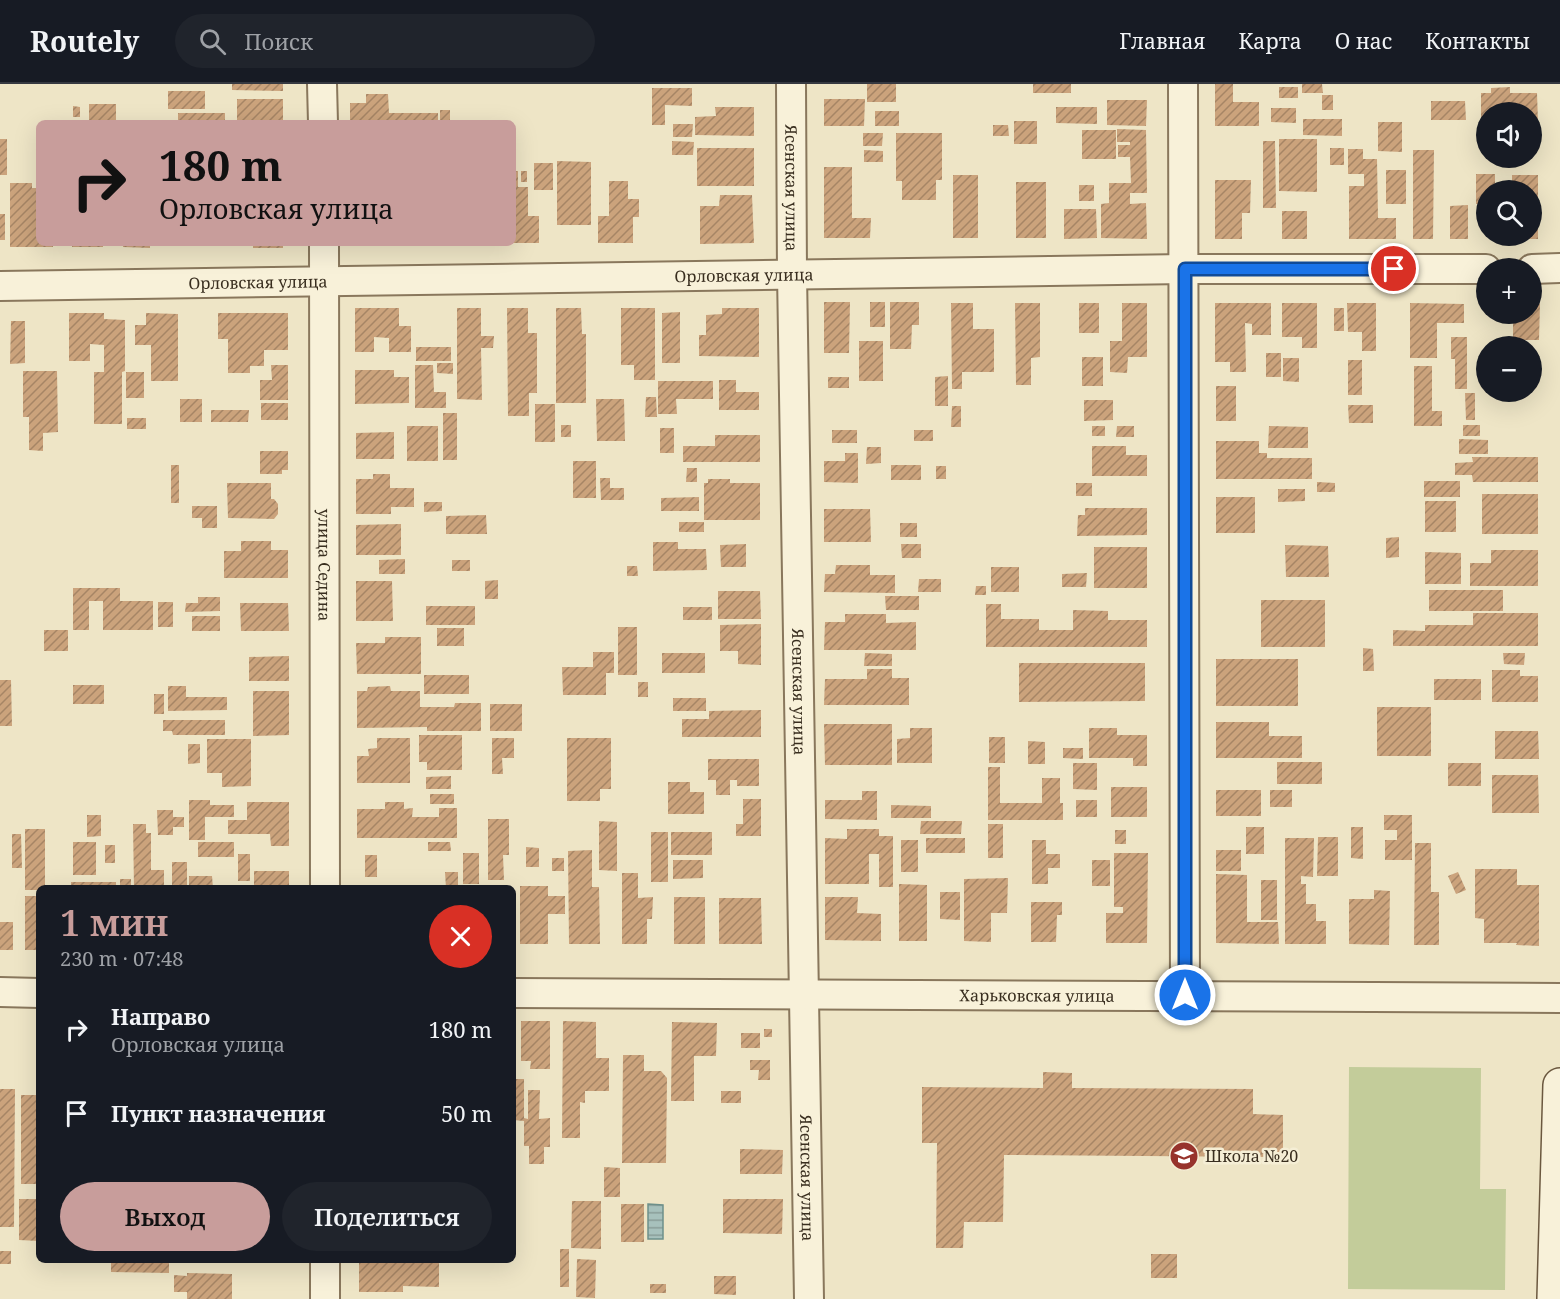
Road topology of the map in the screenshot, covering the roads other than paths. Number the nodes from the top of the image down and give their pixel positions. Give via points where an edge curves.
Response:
1 (322, 84) edge
2 (791, 84) edge
3 (1183, 84) edge
4 (323, 120) edge
5 (324, 246) edge
6 (1476, 268) edge
7 (1542, 268) edge
8 (1560, 268) edge
9 (1185, 269) junction
10 (792, 274) junction
11 (325, 282) junction
12 (0, 286) edge
13 (325, 885) edge
14 (0, 992) edge
15 (36, 993) edge
16 (516, 993) edge
17 (804, 993) junction
18 (1185, 995) junction
19 (1560, 998) edge
20 (1560, 1085) edge
21 (1559, 1167) edge
22 (325, 1263) edge
23 (325, 1299) edge
24 (809, 1299) edge
25 (1554, 1299) edge

1 - 4 street
2 - 10 street, Ясенская улица
3 - 9 street
5 - 11 street, улица Седина
6 - 9 street, Орловская улица
7 - 8 street
9 - 10 street, Орловская улица
9 - 18 street
10 - 11 street, Орловская улица
10 - 17 street, Ясенская улица
11 - 12 street, Орловская улица
11 - 13 street, улица Седина
14 - 15 street
16 - 17 street, Харьковская улица
17 - 18 street, Харьковская улица
17 - 24 street, Ясенская улица
18 - 19 street, Харьковская улица
20 - 21 street
21 - 25 street
22 - 23 street

